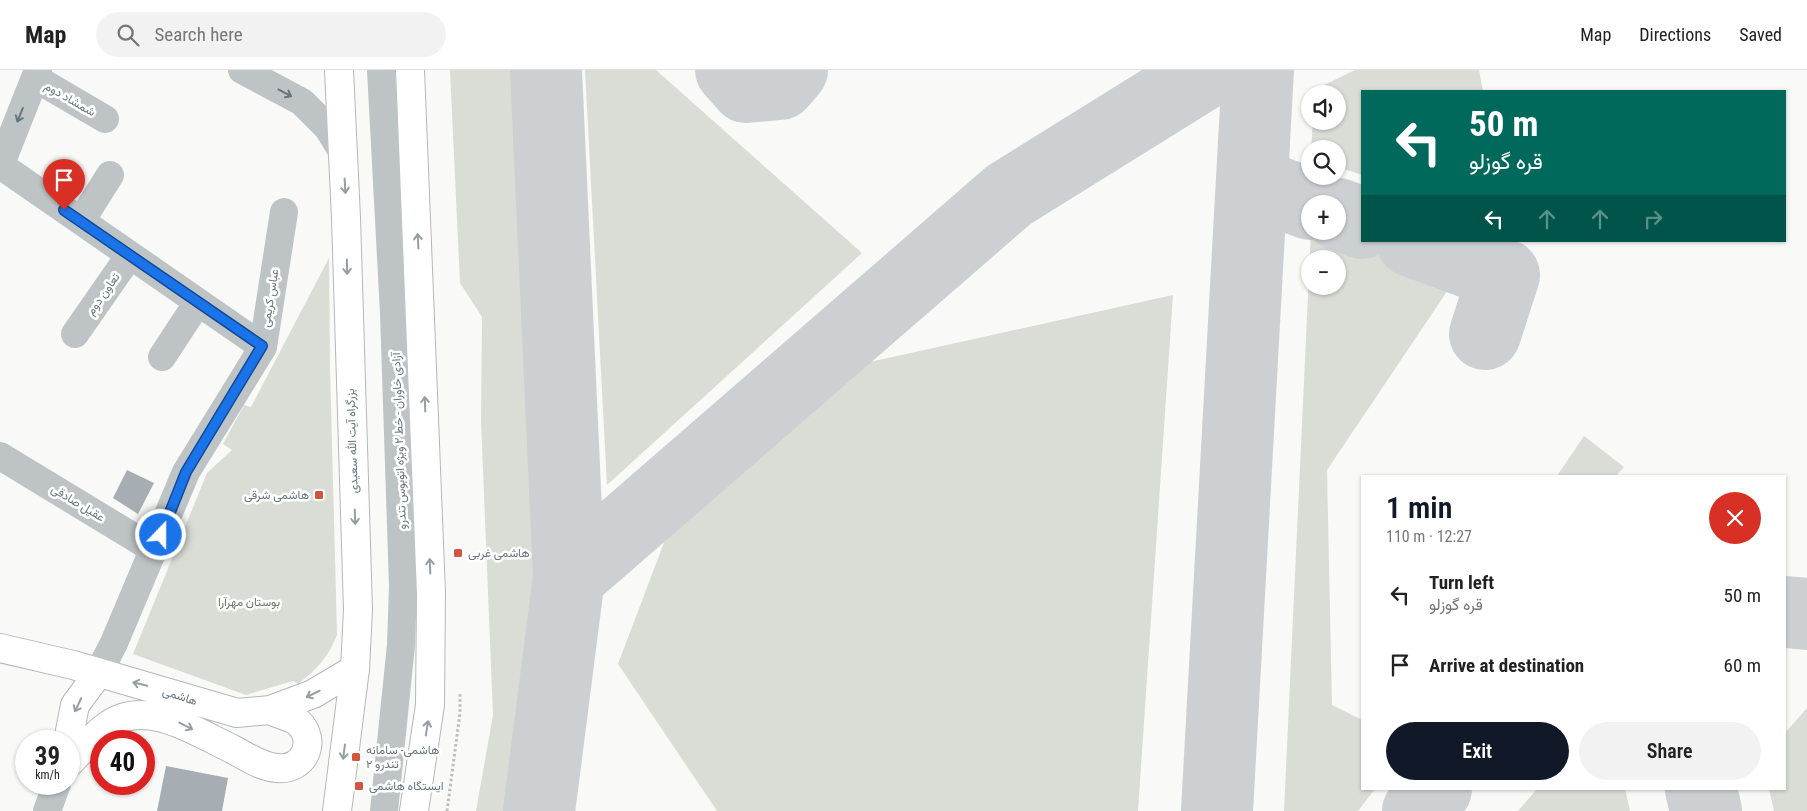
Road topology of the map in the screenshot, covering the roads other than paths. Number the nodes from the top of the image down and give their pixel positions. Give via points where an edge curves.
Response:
1 (242, 70) edge
2 (339, 70) edge
3 (368, 70) edge
4 (380, 70) edge
5 (410, 70) edge
6 (36, 74) edge
7 (105, 120) dead end
8 (343, 153) junction
9 (0, 165) edge
10 (110, 175) dead end
11 (284, 212) dead end
12 (80, 221) junction
13 (130, 255) junction
14 (198, 302) junction
15 (75, 334) dead end
16 (262, 346) junction
17 (162, 357) dead end
18 (0, 456) edge
19 (155, 550) junction
20 (0, 648) edge
21 (355, 669) junction
22 (98, 674) junction
23 (270, 710) junction
24 (70, 730) edge
25 (80, 752) edge
26 (53, 795) edge
27 (46, 811) edge
28 (336, 811) edge
29 (373, 811) edge
30 (384, 811) edge
31 (414, 811) edge

1 -> 8 street via 302,102 328,128
2 - 8 main road, بزرگراه آیت الله سعیدی
3 - 29 street, آزادی خاوران - خط ۲ ویژه اتوبوس تندرو via 384,366 390,650
4 - 30 street, آزادی خاوران - خط ۲ ویژه اتوبوس تندرو via 394,313 403,586 401,646
31 -> 5 main road via 430,705 431,593
6 - 7 street, شمشاد دوم
6 -> 9 street
8 -> 21 main road, بزرگراه آیت الله سعیدی via 358,589
9 - 12 street
10 - 12 street
11 - 16 street, عباس کریمی
12 - 13 street
13 - 14 street
13 - 15 street, تعاون دوم
14 - 16 street
14 - 17 street
16 - 19 street, عباس کریمی via 186,472
18 - 19 street, عقیل صادقی
19 - 22 street, عباس کریمی
20 - 22 main road, هاشمی
21 -> 23 main road, هاشمی via 314,694
21 -> 28 main road, بزرگراه آیت الله سعیدی
23 -> 22 main road, هاشمی via 238,713
22 -> 24 main road via 76,705
25 -> 23 main road via 116,720 150,715 172,719 259,763 278,768 296,765 307,752 308,737 298,722
26 - 27 street

